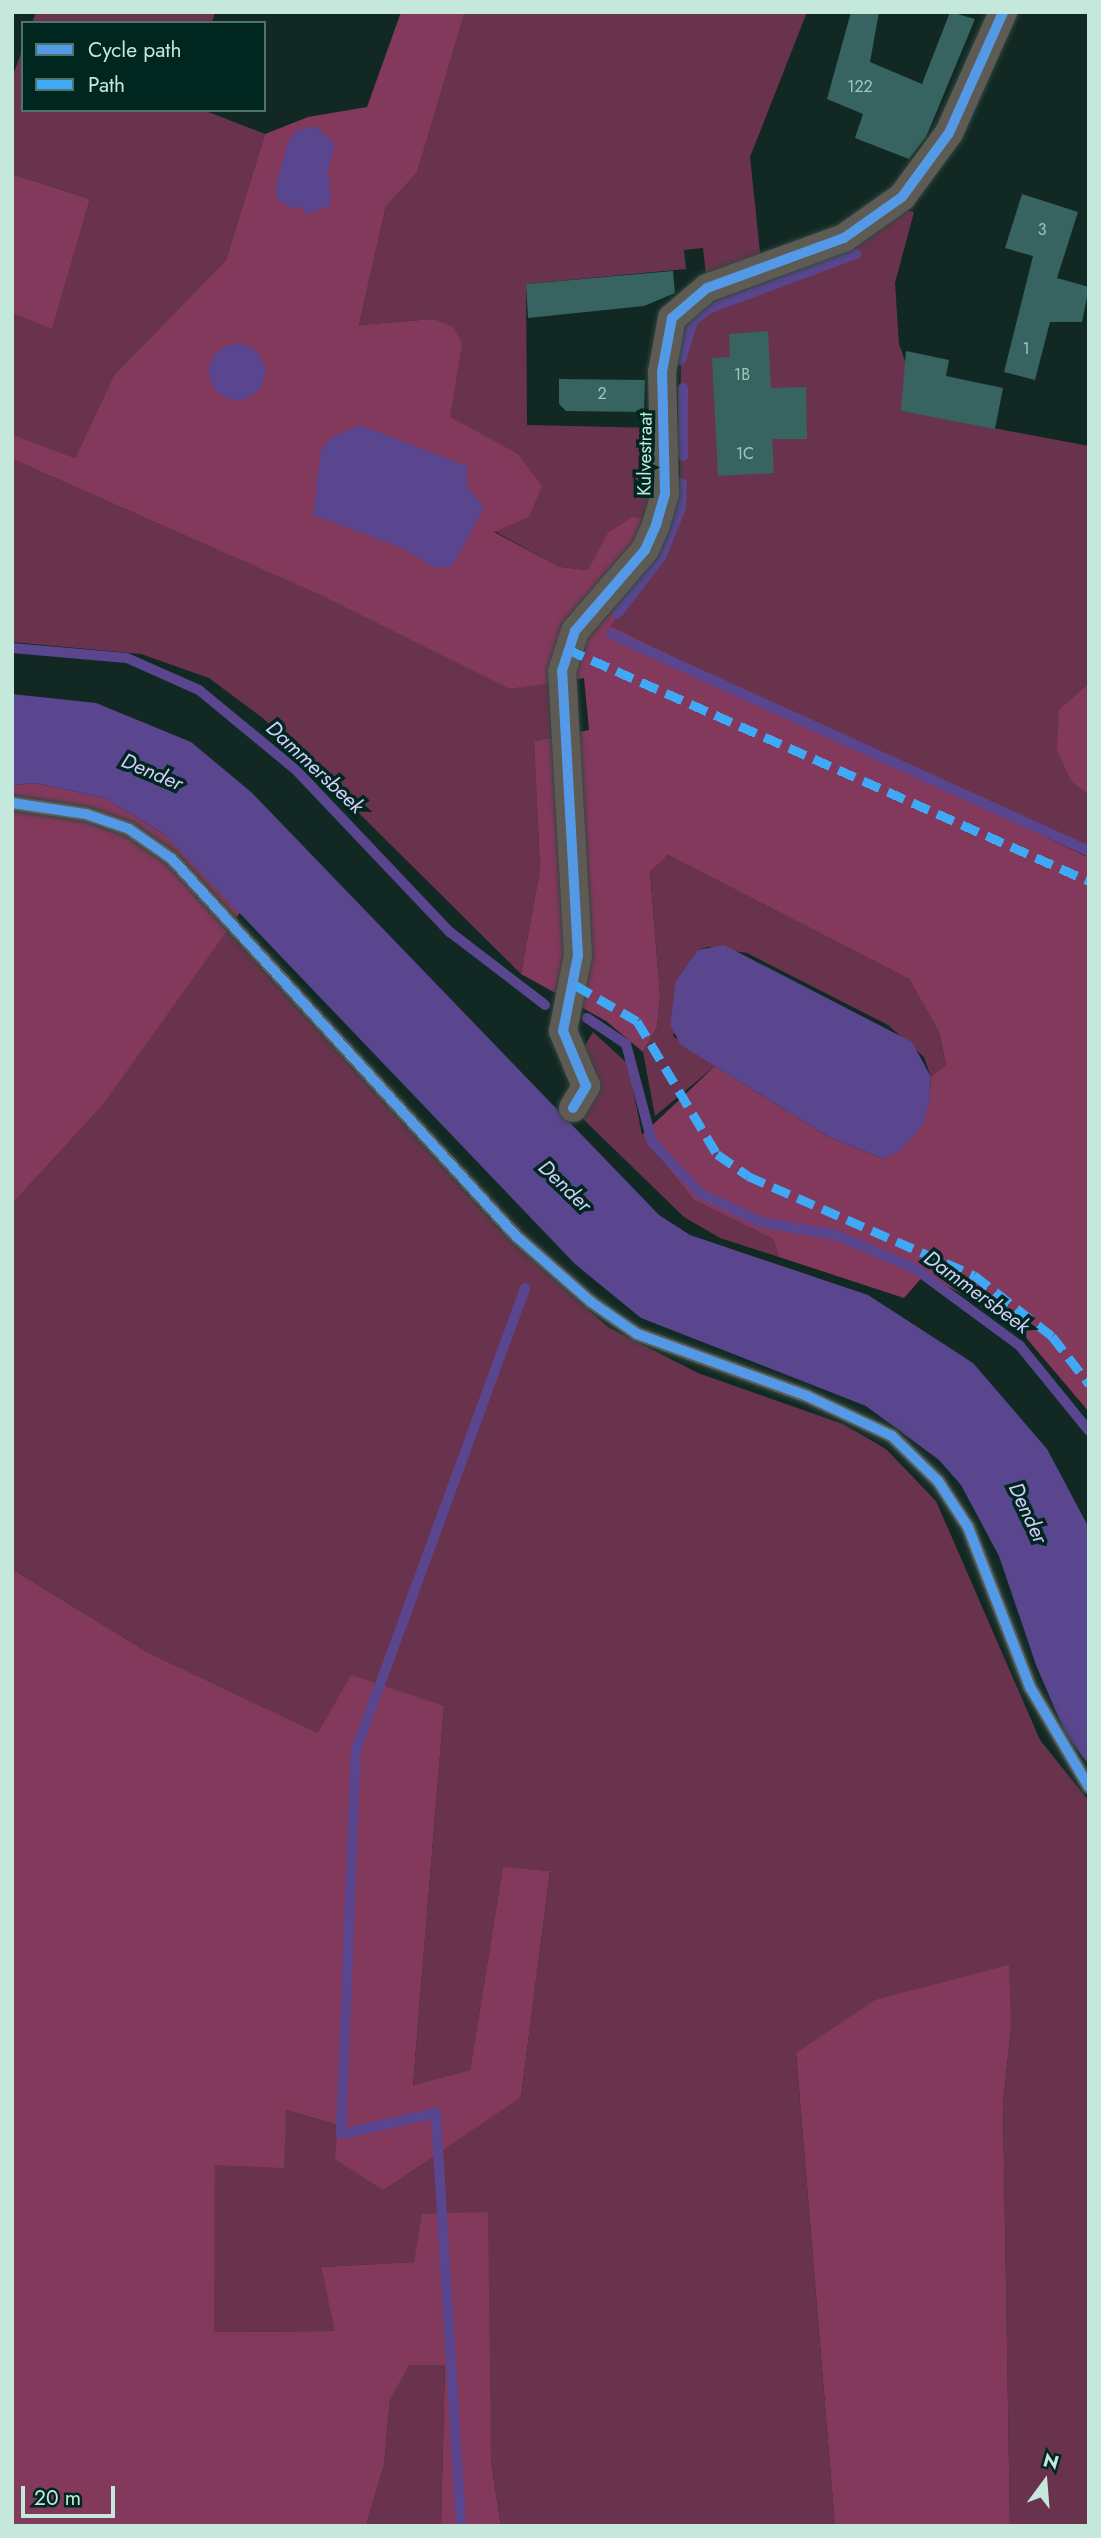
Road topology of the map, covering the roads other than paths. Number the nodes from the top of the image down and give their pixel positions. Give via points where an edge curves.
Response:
1 (1003, 12) edge
2 (12, 803) edge
3 (573, 1108) dead end
4 (1089, 1787) edge

1 - 3 street, Kulvestraat via 949,133 902,197 844,238 707,288 672,318 662,372 665,493 656,524 636,561 575,631 562,671 578,955 563,1031 586,1086
2 - 4 lane via 86,814 130,829 172,859 516,1236 591,1302 636,1334 807,1396 892,1436 938,1480 968,1527 1030,1687

